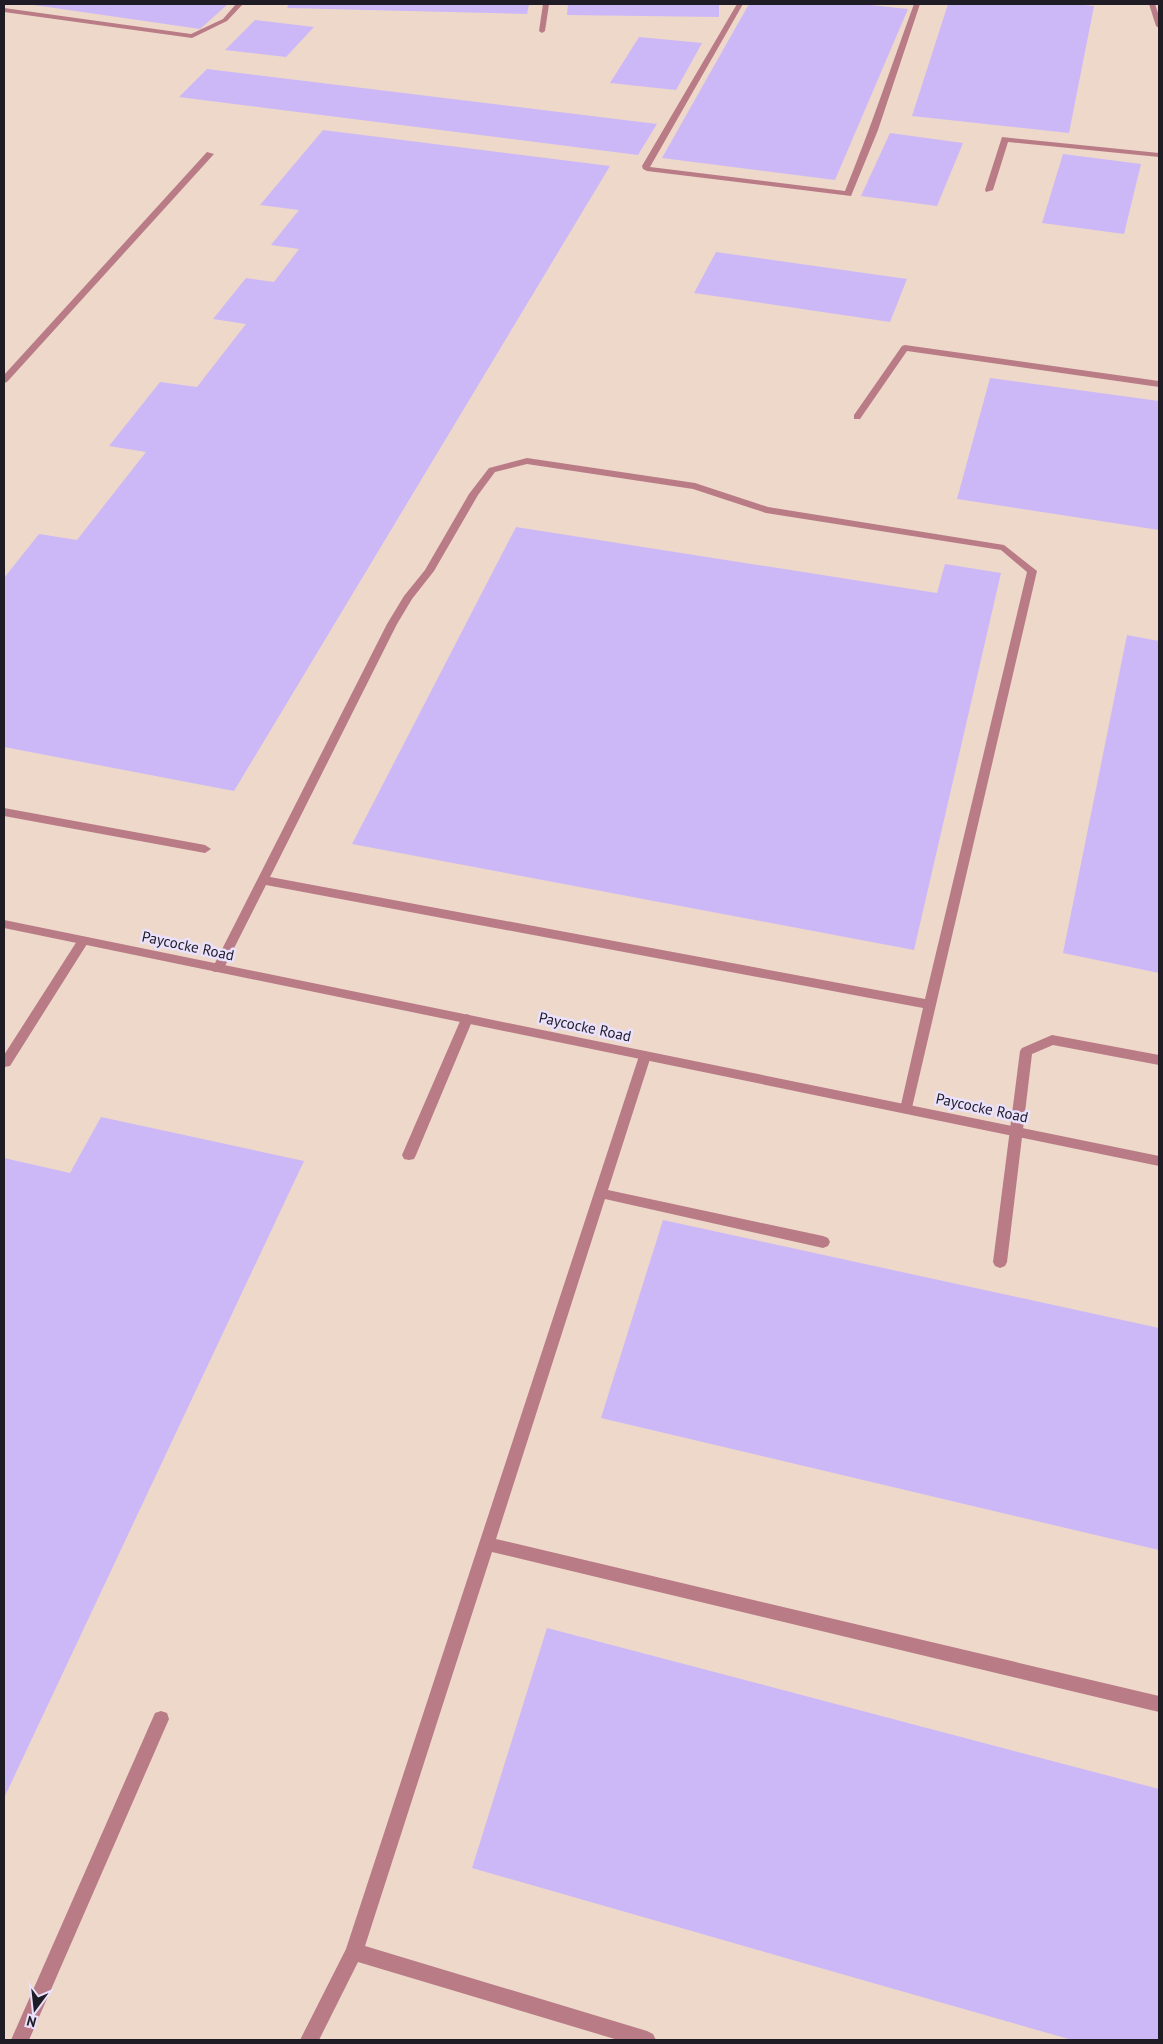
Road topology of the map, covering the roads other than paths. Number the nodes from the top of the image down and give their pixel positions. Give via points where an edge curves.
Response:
1 (240, 4) edge
2 (546, 4) edge
3 (740, 4) edge
4 (917, 4) edge
5 (1152, 4) edge
6 (4, 10) edge
7 (1159, 26) edge
8 (542, 31) dead end
9 (210, 154) dead end
10 (1159, 155) edge
11 (990, 190) dead end
12 (4, 380) edge
13 (1159, 384) edge
14 (857, 417) dead end
15 (4, 812) edge
16 (205, 849) dead end
17 (263, 880) junction
18 (4, 924) edge
19 (83, 941) junction
20 (218, 969) junction
21 (931, 1005) junction
22 (467, 1019) junction
23 (645, 1056) junction
24 (1159, 1060) edge
25 (5, 1063) dead end
26 (906, 1109) junction
27 (1017, 1133) junction
28 (409, 1155) dead end
29 (1159, 1161) edge
30 (600, 1193) junction
31 (823, 1242) dead end
32 (1000, 1262) dead end
33 (488, 1544) junction
34 (1159, 1704) edge
35 (161, 1720) dead end
36 (354, 1952) junction
37 (20, 2040) edge
38 (309, 2040) edge
39 (647, 2040) edge

1 - 6 street via 225,20 192,36
2 - 8 street
3 - 4 street via 646,169 848,194 874,130
5 - 7 street
9 - 12 street
10 - 11 street via 1005,139
13 - 14 street via 905,348
15 - 16 street
17 - 20 street
17 - 21 street
17 - 21 street via 392,624 492,470 527,461 695,486 766,510 1004,548 1032,571
18 - 19 street, Paycocke Road
19 - 20 street, Paycocke Road
19 - 25 street
20 - 22 street, Paycocke Road
21 - 26 street
22 - 23 street, Paycocke Road
22 - 28 street
23 - 26 street, Paycocke Road
23 - 30 street
24 - 27 street via 1052,1040 1026,1051
26 - 27 street, Paycocke Road
27 - 29 street, Paycocke Road
27 - 32 street
30 - 31 street
30 - 33 street
33 - 34 street
33 - 36 street
35 - 37 street
36 - 38 street
36 - 39 street

